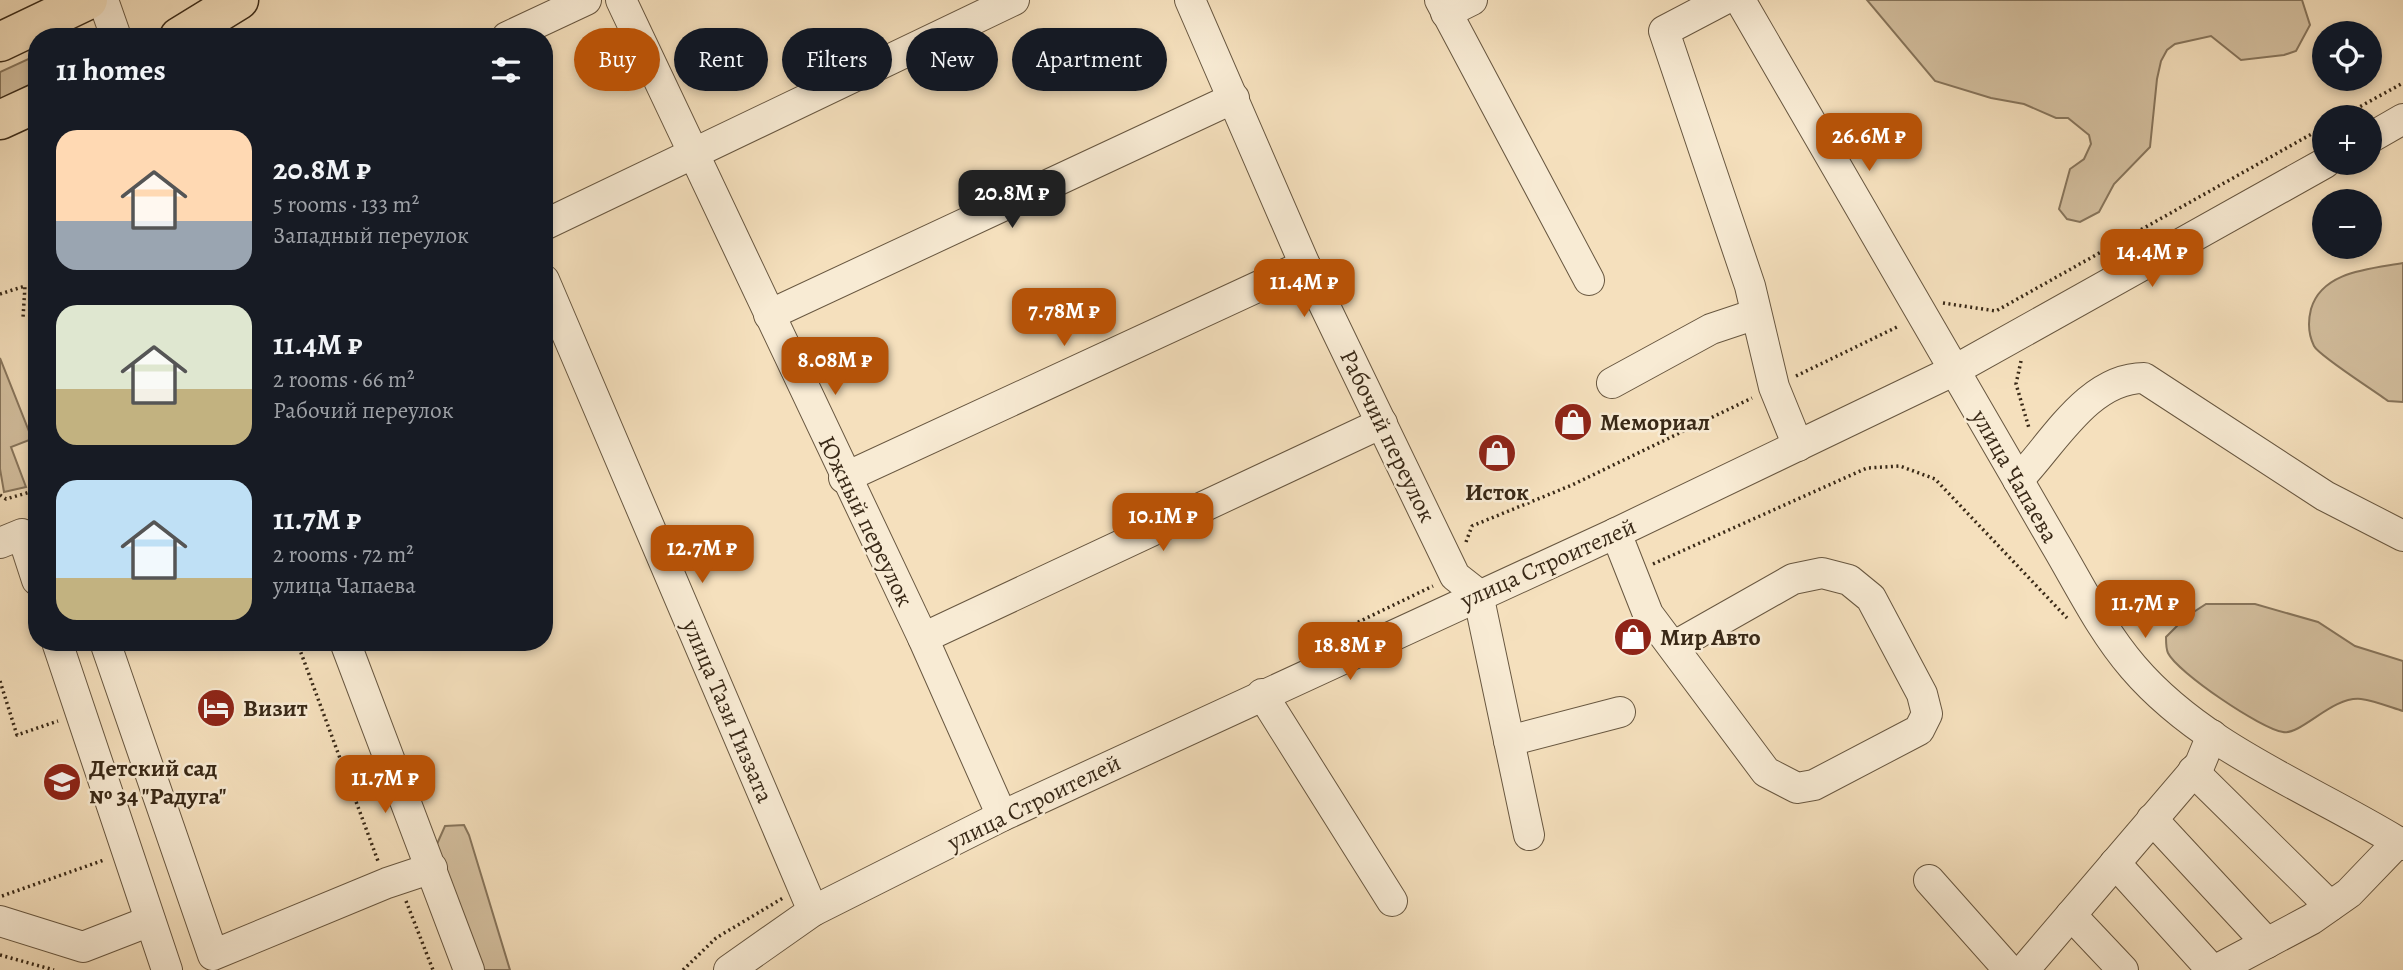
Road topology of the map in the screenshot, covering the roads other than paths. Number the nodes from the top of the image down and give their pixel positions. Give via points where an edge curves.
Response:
1 (88, 0) edge
2 (103, 0) edge
3 (239, 0) edge
4 (586, 0) edge
5 (621, 0) edge
6 (1014, 0) edge
7 (1190, 0) edge
8 (1723, 0) edge
9 (1740, 0) edge
10 (1453, 4) edge
11 (29, 28) edge
12 (113, 28) edge
13 (194, 28) edge
14 (526, 28) edge
15 (28, 29) edge
16 (0, 42) edge
17 (1234, 98) junction
18 (28, 107) edge
19 (2403, 119) edge
20 (0, 120) edge
21 (2382, 131) edge
22 (692, 154) junction
23 (2312, 170) edge
24 (553, 221) edge
25 (1305, 265) junction
26 (1589, 280) dead end
27 (553, 300) edge
28 (1756, 314) junction
29 (769, 315) junction
30 (1953, 371) junction
31 (1612, 383) dead end
32 (1382, 423) junction
33 (1798, 446) junction
34 (844, 478) junction
35 (2018, 480) junction
36 (1616, 533) junction
37 (2403, 536) edge
38 (0, 542) edge
39 (28, 552) edge
40 (1478, 594) junction
41 (923, 638) junction
42 (1673, 647) junction
43 (60, 651) edge
44 (108, 651) edge
45 (348, 651) edge
46 (1262, 694) junction
47 (1620, 712) dead end
48 (2211, 735) junction
49 (1509, 741) junction
50 (2193, 771) junction
51 (1002, 816) junction
52 (2152, 819) junction
53 (1529, 835) dead end
54 (2400, 843) edge
55 (2115, 863) junction
56 (432, 868) junction
57 (1930, 880) dead end
58 (1392, 901) dead end
59 (2330, 906) junction
60 (813, 911) junction
61 (2071, 915) junction
62 (0, 921) edge
63 (149, 921) junction
64 (2267, 943) junction
65 (213, 955) junction
66 (167, 970) edge
67 (181, 970) edge
68 (469, 970) edge
69 (729, 970) edge
70 (2010, 970) edge
71 (2024, 970) edge
72 (2123, 970) edge
73 (2214, 970) edge

1 - 11 main road
2 - 12 street
3 - 13 main road
4 - 14 street
5 - 22 street, Южный переулок
6 - 22 street
7 - 17 street, Рабочий переулок
8 - 28 street via 1664,30
9 - 30 street, улица Чапаева
10 - 26 street
15 - 16 main road
17 - 25 street, Рабочий переулок
17 - 29 street
18 - 20 main road
19 - 21 street
22 - 24 street
22 - 29 street, Южный переулок
23 - 30 street, улица Строителей
25 - 32 street, Рабочий переулок
25 - 34 street
27 - 60 street, улица Тази Гиззата
28 - 31 street via 1711,330
28 - 33 street via 1774,387
29 - 34 street, Южный переулок
30 - 33 street, улица Строителей
30 - 35 street, улица Чапаева
32 - 40 street, Рабочий переулок via 1455,576
32 - 41 street
33 - 36 street, улица Строителей
34 - 41 street, Южный переулок
35 - 37 street via 2084,405 2106,387 2125,378 2144,378 2325,496
35 - 48 street, улица Чапаева via 2105,628 2134,668
36 - 40 street, улица Строителей
36 - 42 street via 1648,614
38 - 39 street via 22,534
40 - 46 street, улица Строителей
40 - 49 street
41 - 51 street, Южный переулок
42 - 42 street via 1766,772 1797,788 1814,785 1919,730 1927,714 1922,694 1871,598 1849,580 1822,573 1793,579
43 - 63 street
44 - 65 street
45 - 56 street
46 - 51 street, улица Строителей
46 - 58 street
47 - 49 street
48 - 50 street
48 - 54 street, улица Чапаева
49 - 53 street
50 - 52 street
50 - 59 street
51 - 60 street, улица Строителей
52 - 55 street
52 - 64 street
54 - 59 street
55 - 61 street
55 - 73 street
56 - 65 street
56 - 68 street
57 - 70 street
59 - 64 street
60 - 69 street, улица Строителей
61 - 71 street
61 - 72 street
62 - 63 street via 83,947
63 - 66 street
64 - 73 street
65 - 67 street

